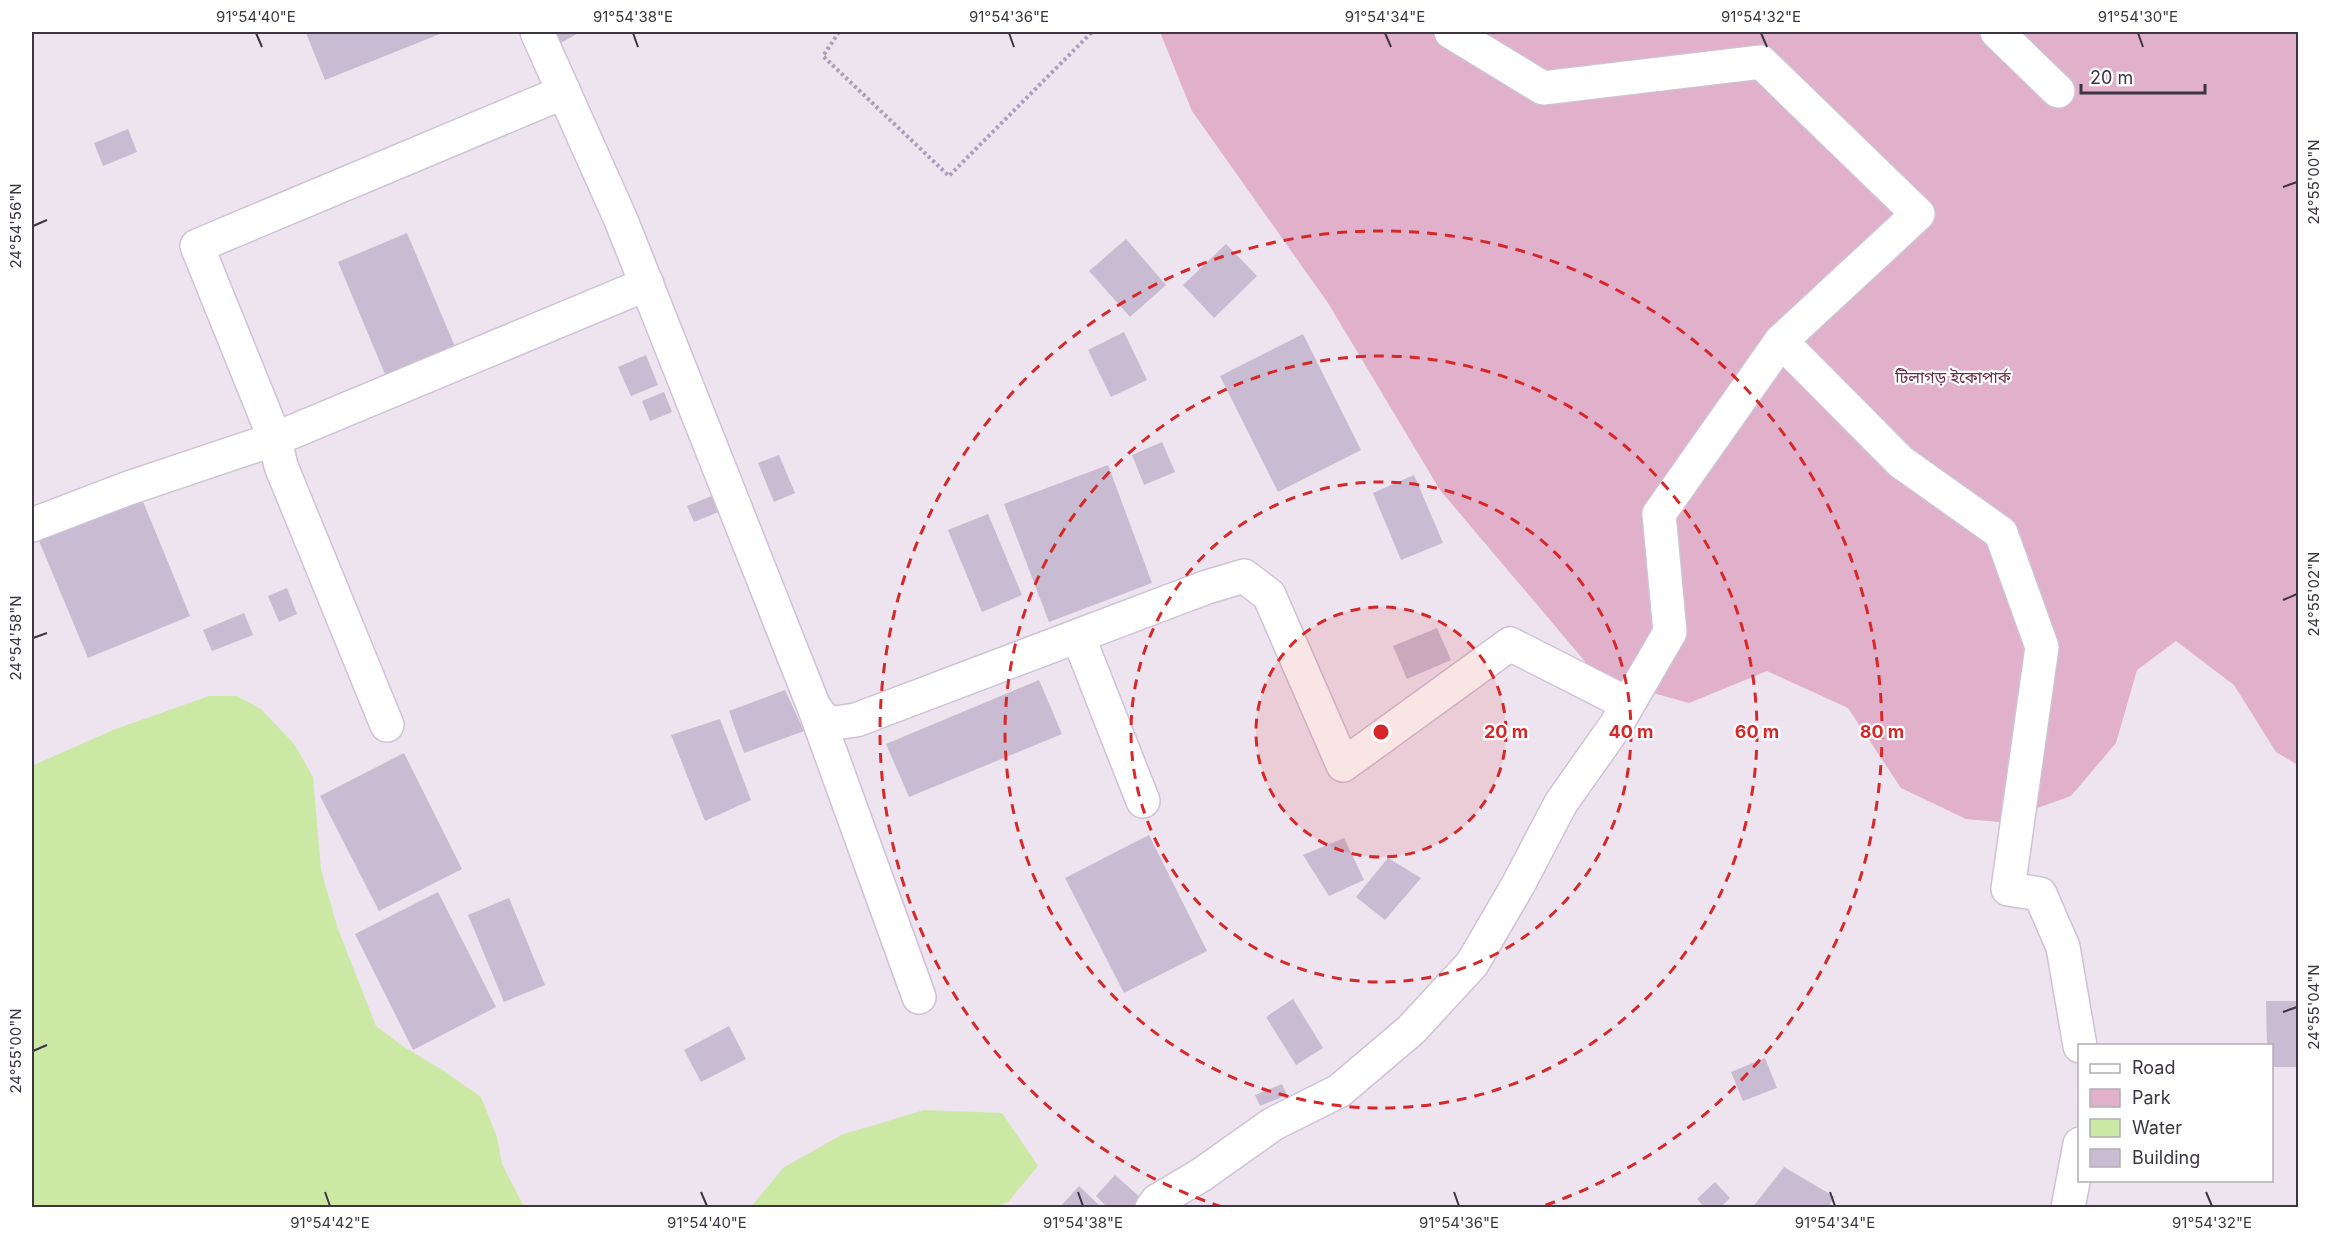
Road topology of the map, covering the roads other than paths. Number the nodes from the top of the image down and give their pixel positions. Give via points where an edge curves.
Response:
1 (537, 32) edge
2 (1451, 32) edge
3 (1997, 32) edge
4 (2058, 91) dead end
5 (564, 92) junction
6 (647, 284) junction
7 (1781, 341) junction
8 (275, 439) junction
9 (32, 525) edge
10 (1078, 636) junction
11 (1628, 704) junction
12 (814, 707) junction
13 (387, 725) dead end
14 (1143, 801) dead end
15 (919, 997) dead end
16 (2080, 1044) edge
17 (2078, 1150) edge
18 (1152, 1208) edge
19 (2068, 1208) edge

1 - 5 street
2 - 7 street via 1543,88 1761,62 1918,214
3 - 4 street
5 - 6 street
5 - 8 street via 197,246
6 - 8 street
6 - 12 street
7 - 11 street via 1659,514 1670,632
7 - 16 street via 1901,462 2001,533 2042,646 2008,888 2040,894 2063,947
8 - 9 street
8 - 13 street via 281,466
10 - 11 street via 1244,576 1269,595 1343,765 1510,644
10 - 12 street via 856,720 827,724
10 - 14 street
11 - 18 street via 1561,803 1472,964 1411,1030 1339,1091 1274,1124
12 - 15 street
17 - 19 street

